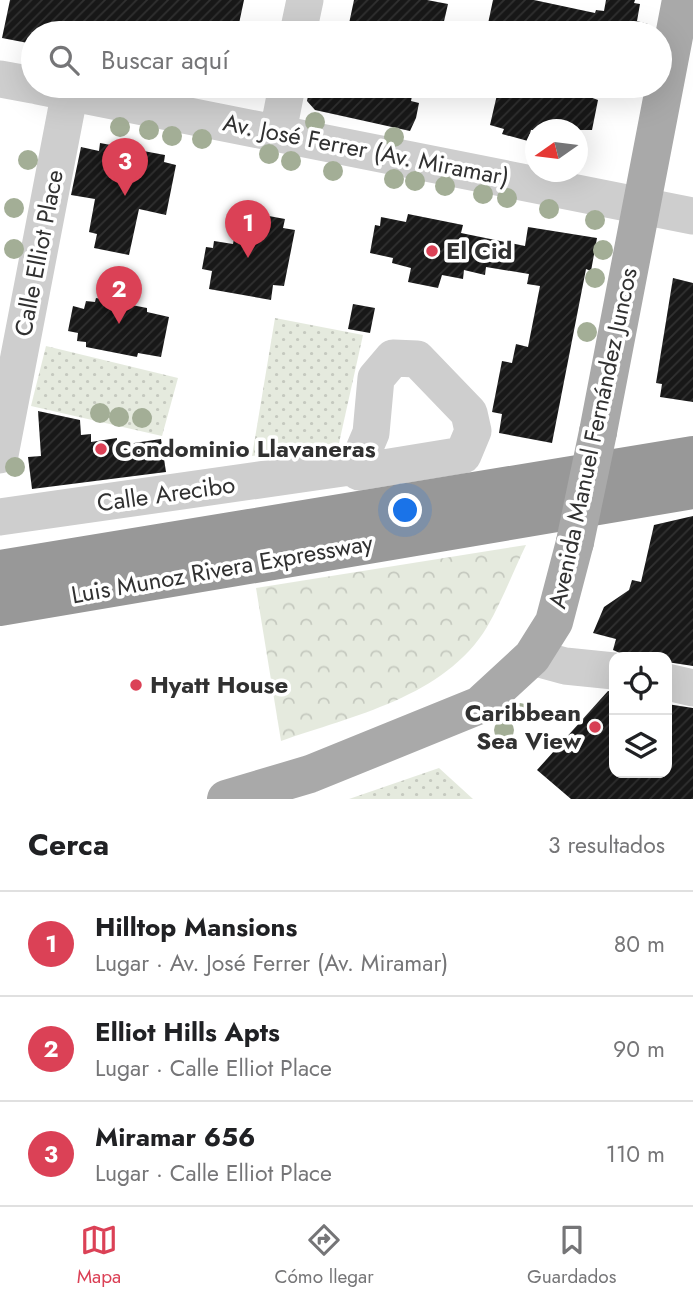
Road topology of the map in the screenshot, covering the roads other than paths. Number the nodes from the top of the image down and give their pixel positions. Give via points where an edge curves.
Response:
1 (305, 0) edge
2 (681, 0) edge
3 (301, 21) edge
4 (672, 48) edge
5 (0, 79) edge
6 (21, 83) edge
7 (46, 98) edge
8 (103, 98) edge
9 (285, 98) edge
10 (662, 98) edge
11 (278, 132) junction
12 (642, 206) junction
13 (693, 216) edge
14 (0, 455) edge
15 (693, 455) edge
16 (344, 469) dead end
17 (693, 490) edge
18 (0, 517) edge
19 (0, 569) edge
20 (0, 607) edge
21 (532, 657) junction
22 (609, 670) edge
23 (672, 683) edge
24 (693, 688) edge
25 (226, 799) edge

1 - 3 street
2 - 4 main road, Avenida Manuel Fernández Juncos
5 - 6 street, Av. José Ferrer (Av. Miramar)
7 - 14 street, Calle Elliot Place
8 - 11 street, Av. José Ferrer (Av. Miramar)
9 - 11 street
10 - 12 main road, Avenida Manuel Fernández Juncos
11 - 12 street, Av. José Ferrer (Av. Miramar)
12 - 13 street, Av. José Ferrer (Av. Miramar)
12 - 21 main road, Avenida Manuel Fernández Juncos, bridge via 575,542 554,622
15 - 19 highway, Luis Munoz Rivera Expressway
16 - 18 street, Calle Arecibo
17 - 20 highway, Luis Munoz Rivera Expressway
21 - 22 street
21 - 25 main road, Avenida Manuel Fernández Juncos via 471,711 310,774
23 - 24 street

